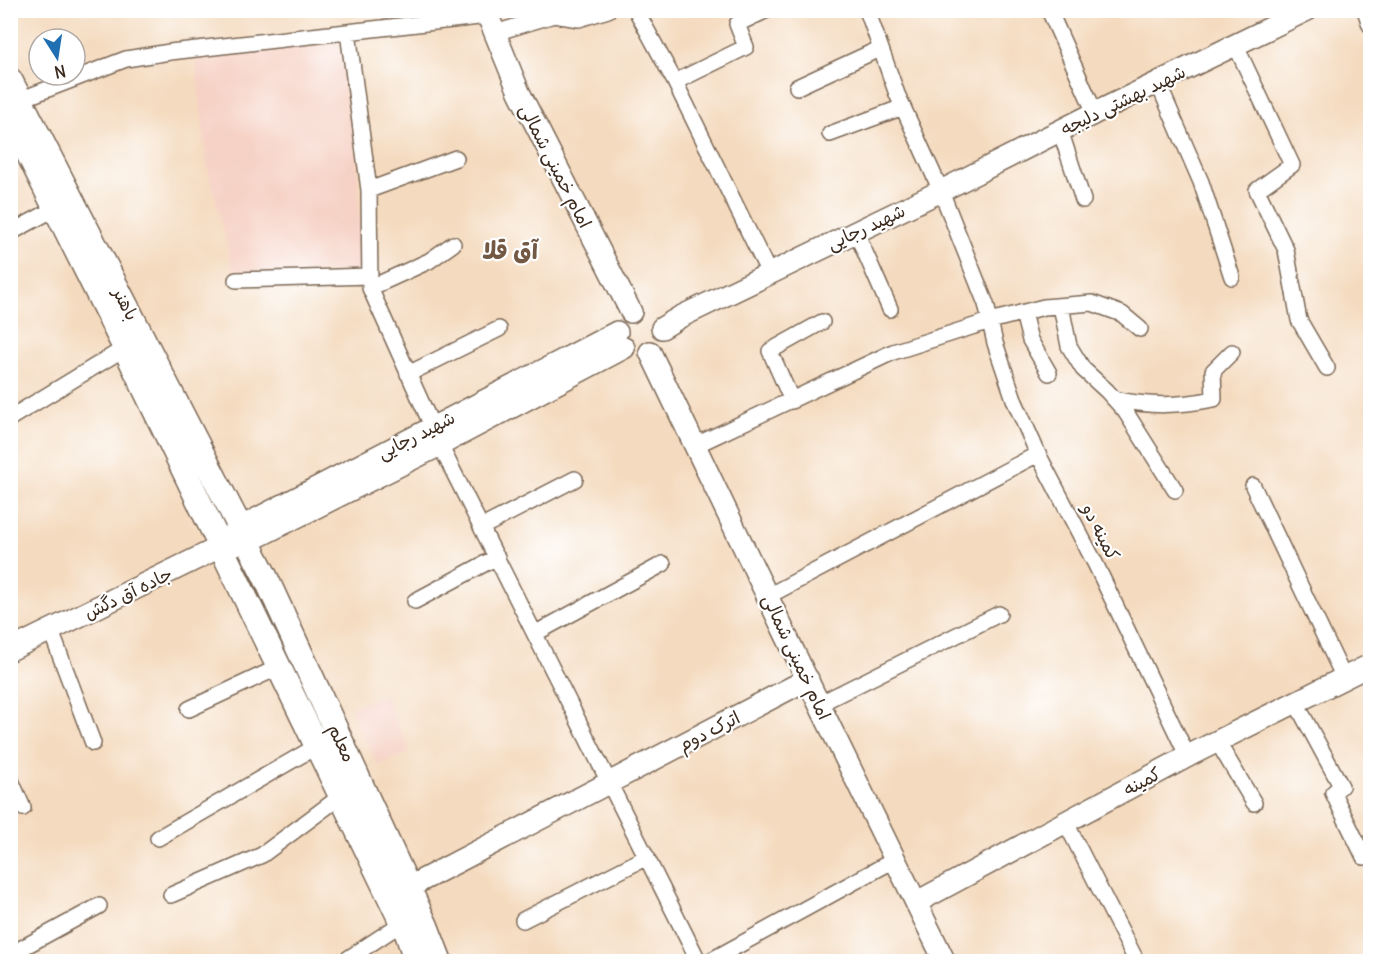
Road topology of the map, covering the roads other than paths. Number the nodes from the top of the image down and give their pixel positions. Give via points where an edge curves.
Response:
1 (608, 10) edge
2 (636, 10) edge
3 (766, 10) edge
4 (867, 10) edge
5 (1048, 10) edge
6 (1307, 10) edge
7 (1365, 10) edge
8 (492, 25) junction
9 (1371, 25) edge
10 (348, 32) junction
11 (1236, 46) junction
12 (879, 49) junction
13 (675, 82) junction
14 (1158, 83) junction
15 (797, 87) dead end
16 (14, 99) edge
17 (903, 107) junction
18 (1095, 113) junction
19 (1060, 130) junction
20 (830, 134) dead end
21 (456, 158) dead end
22 (369, 190) junction
23 (941, 191) junction
24 (1083, 200) dead end
25 (56, 208) junction
26 (856, 232) junction
27 (10, 233) edge
28 (453, 244) dead end
29 (769, 273) junction
30 (1232, 277) dead end
31 (236, 280) dead end
32 (369, 282) junction
33 (1061, 306) junction
34 (890, 309) dead end
35 (631, 312) junction
36 (1023, 313) junction
37 (990, 321) junction
38 (822, 322) dead end
39 (662, 328) junction
40 (499, 329) dead end
41 (1140, 329) dead end
42 (621, 340) junction
43 (125, 348) junction
44 (650, 352) junction
45 (1232, 352) dead end
46 (1327, 368) dead end
47 (1049, 373) dead end
48 (408, 374) junction
49 (1114, 399) junction
50 (792, 401) junction
51 (10, 418) edge
52 (436, 436) junction
53 (696, 445) junction
54 (1038, 454) junction
55 (575, 479) dead end
56 (1253, 486) dead end
57 (1175, 490) dead end
58 (482, 527) junction
59 (243, 535) junction
60 (220, 547) junction
61 (497, 557) junction
62 (663, 564) dead end
63 (768, 596) junction
64 (415, 601) dead end
65 (999, 614) dead end
66 (51, 631) junction
67 (536, 633) junction
68 (10, 650) edge
69 (1371, 665) edge
70 (279, 667) junction
71 (1344, 678) junction
72 (808, 679) junction
73 (1296, 703) junction
74 (819, 704) junction
75 (189, 709) dead end
76 (1217, 741) junction
77 (93, 743) dead end
78 (317, 746) junction
79 (1188, 757) junction
80 (10, 778) edge
81 (610, 783) junction
82 (341, 796) junction
83 (1254, 804) dead end
84 (23, 808) dead end
85 (1066, 824) junction
86 (158, 838) dead end
87 (647, 857) junction
88 (1364, 857) dead end
89 (896, 859) junction
90 (408, 887) junction
91 (171, 895) dead end
92 (917, 902) junction
93 (99, 906) dead end
94 (523, 920) dead end
95 (412, 927) junction
96 (13, 956) edge
97 (343, 962) edge
98 (417, 962) edge
99 (440, 962) edge
100 (699, 962) edge
101 (708, 962) edge
102 (945, 962) edge
103 (1137, 962) edge

1 - 8 street via 579,19 554,15
2 - 13 street
3 - 13 street via 737,24 746,47
4 - 12 street, کمینه دو
5 - 18 street
6 - 11 main road, شهید بهشتی دلیجه
7 - 9 street
8 - 10 street
8 - 35 main road, امام خمینی شمالی via 519,92
10 - 16 street via 126,59
10 - 22 street
11 - 14 main road, شهید بهشتی دلیجه
11 - 46 street via 1292,165 1257,190 1286,250 1299,320
12 - 15 street
12 - 17 street, کمینه دو
13 - 29 street
14 - 18 main road, شهید بهشتی دلیجه
14 - 30 street via 1201,182
16 - 25 main road, باهنر
16 - 59 main road, باهنر
17 - 20 street
17 - 23 street, کمینه دو
18 - 19 main road, شهید بهشتی دلیجه
19 - 23 main road, شهید بهشتی دلیجه
19 - 24 street
21 - 22 street
22 - 32 street
23 - 26 main road, شهید رجایی
23 - 37 street, کمینه دو
25 - 27 street
25 - 43 main road, باهنر
26 - 29 main road, شهید رجایی
26 - 34 street
28 - 32 street via 429,261
29 - 39 main road, شهید رجایی
31 - 32 street
32 - 48 street
33 - 36 street
33 - 41 street via 1092,303 1122,314
33 - 49 street via 1074,354 1083,369
35 - 39 main road via 647,311
35 - 42 main road via 619,324
36 - 37 street
36 - 47 street via 1030,340
37 - 50 street via 893,352
37 - 54 street, کمینه دو via 1015,402
38 - 50 street via 770,351
39 - 44 main road via 660,342
40 - 48 street
42 - 44 main road via 632,353
42 - 52 main road, شهید رجایی
43 - 51 street
43 - 60 main road, باهنر
44 - 53 main road, امام خمینی شمالی
45 - 49 street via 1213,371 1214,399 1178,406
48 - 52 street
49 - 57 street
50 - 53 street
52 - 58 street
52 - 59 main road, شهید رجایی
53 - 63 main road, امام خمینی شمالی
54 - 63 street
54 - 79 street, کمینه دو
55 - 58 street
56 - 71 street
58 - 61 street
59 - 60 main road, شهید رجایی
59 - 90 main road, معلم
60 - 66 main road, جاده آق دگش
60 - 70 main road, معلم
61 - 64 street
61 - 67 street
62 - 67 street
63 - 72 main road, امام خمینی شمالی
65 - 74 street
66 - 68 main road, جاده آق دگش
66 - 77 street
67 - 81 street
69 - 71 main road, کمینه
70 - 75 street
70 - 78 main road, معلم
71 - 73 main road, کمینه
72 - 74 main road, امام خمینی شمالی
72 - 81 main road, اترک دوم
73 - 76 main road, کمینه
73 - 88 street via 1341,786 1334,793
74 - 89 main road, امام خمینی شمالی
76 - 79 main road, کمینه
76 - 83 street
78 - 82 main road, معلم
78 - 86 street
79 - 85 main road, کمینه
80 - 84 street
81 - 87 street
81 - 90 main road, اترک دوم
82 - 91 street via 262,855
82 - 95 main road, معلم
85 - 92 main road, کمینه
85 - 103 street
87 - 94 street
87 - 100 street
89 - 92 main road, امام خمینی شمالی
89 - 101 street
90 - 95 main road, معلم
92 - 102 main road, امام خمینی شمالی
93 - 96 street
95 - 97 street
95 - 98 main road, معلم
95 - 99 main road, معلم

